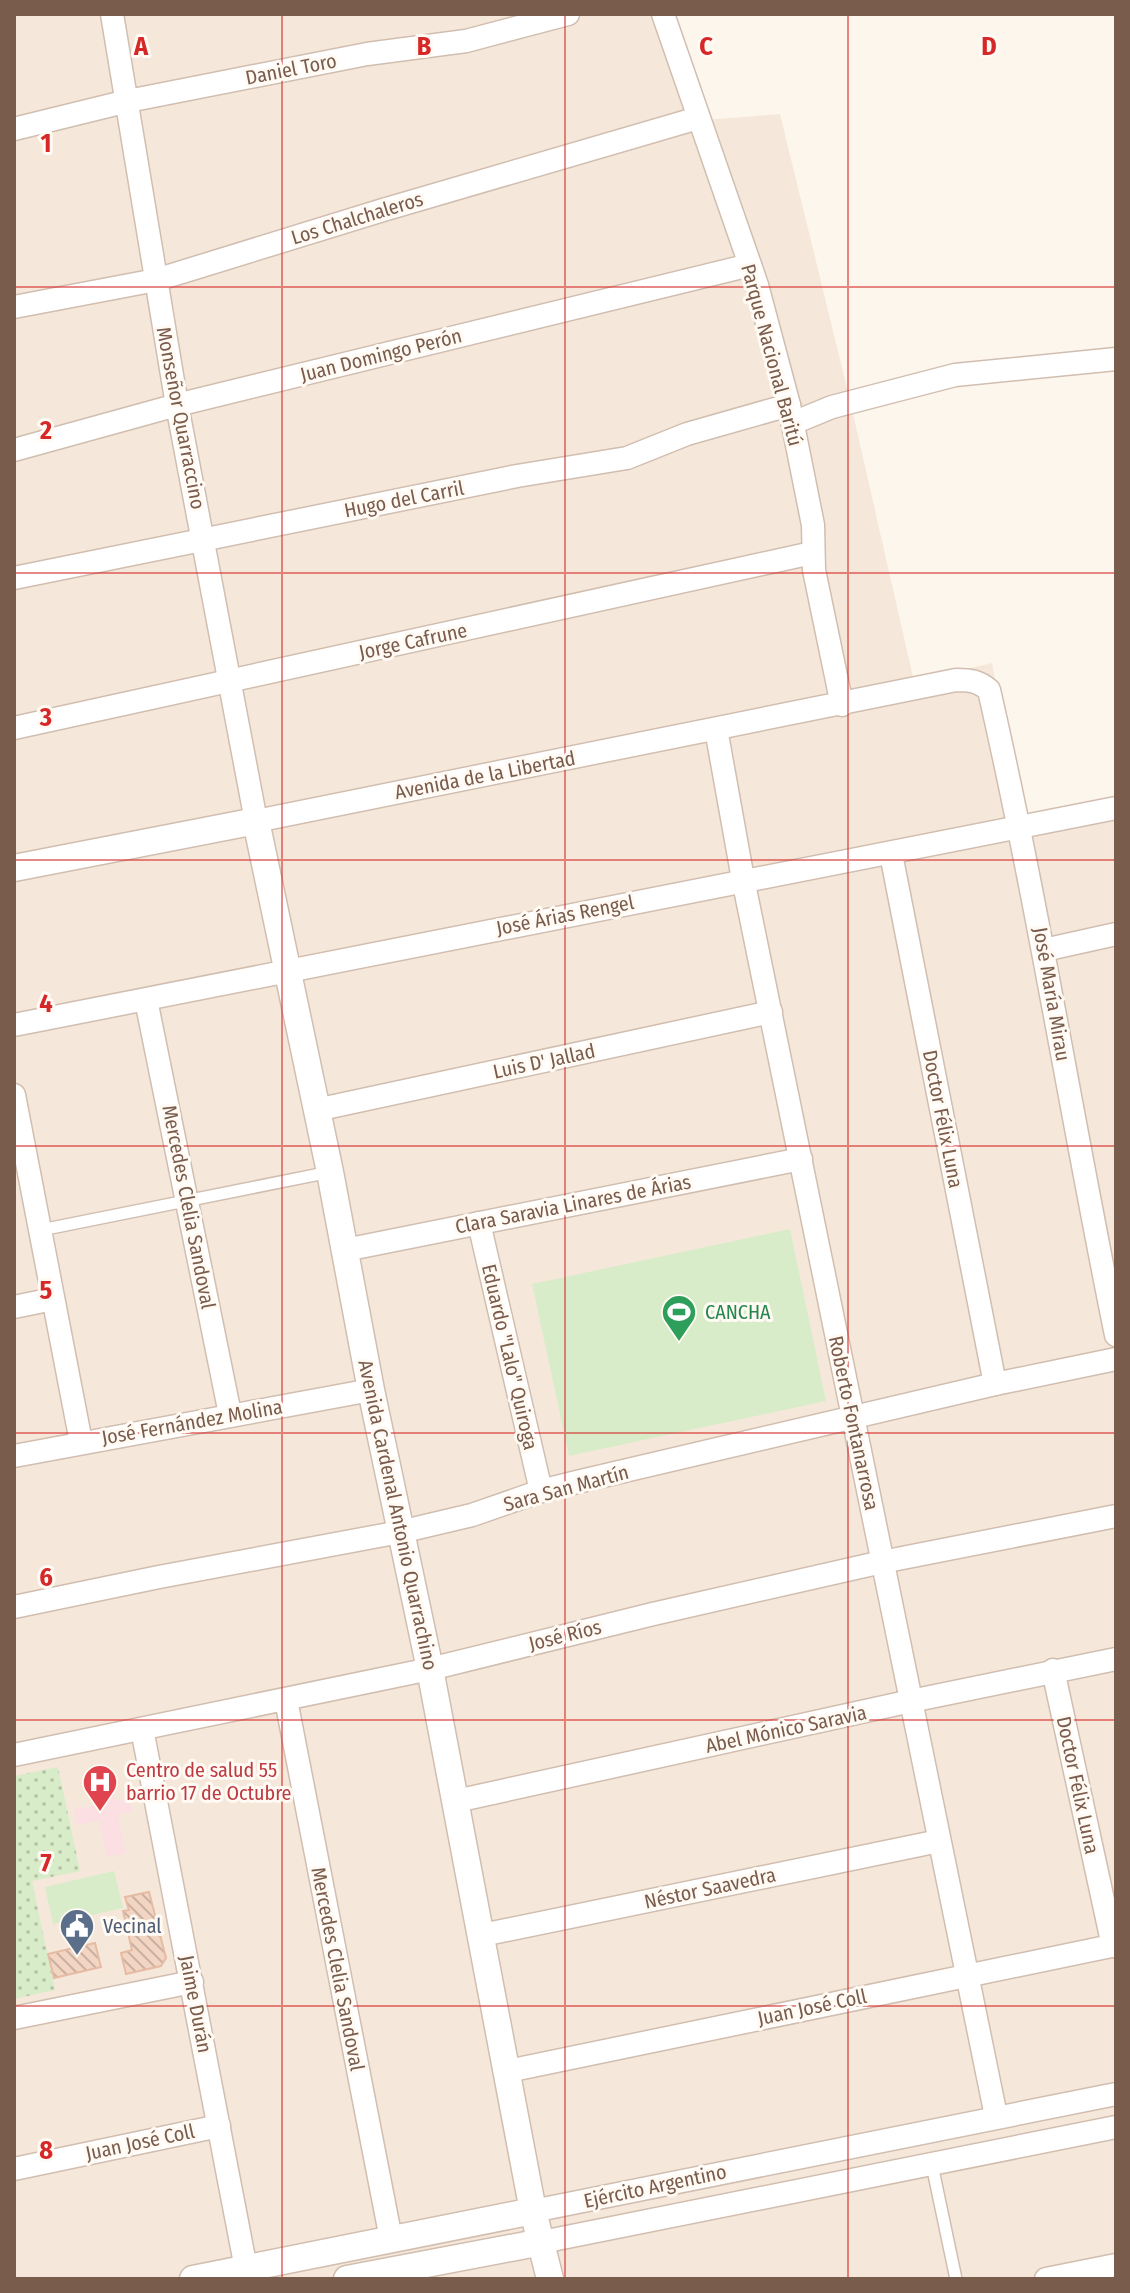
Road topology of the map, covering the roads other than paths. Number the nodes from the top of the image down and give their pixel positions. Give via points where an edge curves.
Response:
1 (112, 14) edge
2 (568, 14) edge
3 (663, 14) edge
4 (128, 101) junction
5 (698, 118) junction
6 (14, 129) edge
7 (750, 265) junction
8 (156, 280) junction
9 (14, 307) edge
10 (1116, 359) edge
11 (177, 405) junction
12 (791, 414) junction
13 (14, 450) edge
14 (204, 538) junction
15 (812, 553) junction
16 (14, 578) edge
17 (956, 680) joint
18 (230, 682) junction
19 (842, 705) junction
20 (14, 728) edge
21 (716, 729) junction
22 (1116, 808) edge
23 (256, 821) junction
24 (1021, 827) junction
25 (891, 854) junction
26 (14, 868) edge
27 (743, 879) junction
28 (1116, 934) edge
29 (1044, 950) junction
30 (286, 971) junction
31 (146, 1000) junction
32 (771, 1012) junction
33 (14, 1025) edge
34 (14, 1095) edge
35 (316, 1110) junction
36 (801, 1159) junction
37 (21, 1166) edge
38 (330, 1172) junction
39 (188, 1200) junction
40 (479, 1223) junction
41 (41, 1230) junction
42 (345, 1250) junction
43 (53, 1299) junction
44 (14, 1307) edge
45 (1116, 1335) edge
46 (1116, 1359) edge
47 (995, 1384) junction
48 (371, 1390) junction
49 (230, 1414) junction
50 (852, 1419) junction
51 (81, 1442) junction
52 (14, 1456) edge
53 (541, 1491) junction
54 (1116, 1516) edge
55 (400, 1532) junction
56 (882, 1562) junction
57 (14, 1607) edge
58 (1116, 1659) edge
59 (430, 1669) junction
60 (1053, 1670) junction
61 (286, 1700) junction
62 (911, 1701) junction
63 (142, 1729) junction
64 (14, 1755) edge
65 (456, 1801) junction
66 (939, 1841) junction
67 (482, 1935) junction
68 (1114, 1945) edge
69 (967, 1975) junction
70 (192, 1982) junction
71 (14, 2018) edge
72 (508, 2071) junction
73 (1116, 2094) edge
74 (996, 2116) junction
75 (219, 2126) junction
76 (1116, 2127) edge
77 (932, 2165) junction
78 (14, 2169) edge
79 (533, 2211) junction
80 (391, 2239) junction
81 (542, 2242) junction
82 (1116, 2265) edge
83 (247, 2274) edge
84 (193, 2279) edge
85 (347, 2279) edge
86 (550, 2279) edge
87 (956, 2279) edge
88 (1046, 2279) edge

1 - 4 street, Monseñor Quarraccino
2 - 4 street, Daniel Toro via 466,41 367,54
3 - 5 street, Parque Nacional Baritú
4 - 6 street, Daniel Toro
4 - 8 street, Monseñor Quarraccino
5 - 7 street, Parque Nacional Baritú
5 - 8 street, Los Chalchaleros
7 - 11 street, Juan Domingo Perón
7 - 12 street, Parque Nacional Baritú
8 - 9 street, Los Chalchaleros
8 - 11 street, Monseñor Quarraccino
10 - 12 street, Hugo del Carril via 955,375
11 - 13 street, Juan Domingo Perón
11 - 14 street, Monseñor Quarraccino
12 - 14 street, Hugo del Carril via 677,437 627,458
12 - 15 street, Parque Nacional Baritú via 813,525
14 - 16 street, Hugo del Carril
14 - 18 street, Monseñor Quarraccino
15 - 18 street, Jorge Cafrune
15 - 19 street, Parque Nacional Baritú
17 - 19 street, Avenida de la Libertad
17 - 24 street, José María Mirau via 972,680 989,690
18 - 20 street, Jorge Cafrune
18 - 23 street, Monseñor Quarraccino
19 - 21 street, Avenida de la Libertad
21 - 23 street, Avenida de la Libertad
21 - 27 street, Roberto Fontanarrosa
22 - 24 street, José Árias Rengel
23 - 26 street, Avenida de la Libertad
23 - 30 street, Avenida Cardenal Antonio Quarrachino
24 - 25 street, José Árias Rengel
24 - 29 street, José María Mirau
25 - 27 street, José Árias Rengel
25 - 47 street, Doctor Félix Luna
27 - 30 street, José Árias Rengel
27 - 32 street, Roberto Fontanarrosa
28 - 29 street
29 - 45 street, José María Mirau
30 - 31 street, José Árias Rengel
30 - 35 street, Avenida Cardenal Antonio Quarrachino
31 - 33 street, José Árias Rengel
31 - 39 street, Mercedes Clelia Sandoval
32 - 35 street, Luis D' Jallad
32 - 36 street, Roberto Fontanarrosa
34 - 37 street
35 - 38 street, Avenida Cardenal Antonio Quarrachino
36 - 40 street, Clara Saravia Linares de Árias
36 - 50 street, Roberto Fontanarrosa
37 - 41 street
38 - 39 lane
38 - 42 street, Avenida Cardenal Antonio Quarrachino
39 - 41 lane
39 - 49 street, Mercedes Clelia Sandoval
40 - 42 street, Clara Saravia Linares de Árias
40 - 53 street, Eduardo "Lalo" Quiroga
41 - 43 street
42 - 48 street, Avenida Cardenal Antonio Quarrachino
43 - 44 street
43 - 51 street
46 - 47 street, Sara San Martín
47 - 50 street, Sara San Martín
48 - 49 street, José Fernández Molina
48 - 55 street, Avenida Cardenal Antonio Quarrachino
49 - 51 street, José Fernández Molina
50 - 53 street, Sara San Martín
50 - 56 street, Roberto Fontanarrosa
51 - 52 street, José Fernández Molina
53 - 55 street, Sara San Martín
54 - 56 street, José Ríos
55 - 57 street, Sara San Martín
55 - 59 street, Avenida Cardenal Antonio Quarrachino
56 - 59 street, José Ríos
56 - 62 street, Roberto Fontanarrosa
58 - 60 street, Abel Mónico Saravia
59 - 61 street, José Ríos
59 - 65 street, Avenida Cardenal Antonio Quarrachino
60 - 62 street, Abel Mónico Saravia
60 - 68 street, Doctor Félix Luna
61 - 63 street, José Ríos
61 - 80 street, Mercedes Clelia Sandoval
62 - 65 street, Abel Mónico Saravia
62 - 66 street, Roberto Fontanarrosa
63 - 64 street, José Ríos
63 - 70 street, Jaime Durán
65 - 67 street, Avenida Cardenal Antonio Quarrachino
66 - 67 street, Néstor Saavedra
66 - 69 street, Roberto Fontanarrosa
67 - 72 street, Avenida Cardenal Antonio Quarrachino
68 - 69 street, Juan José Coll
69 - 72 street, Juan José Coll
69 - 74 street, Roberto Fontanarrosa
70 - 71 street
70 - 75 street, Jaime Durán
72 - 79 street, Avenida Cardenal Antonio Quarrachino
73 - 74 street, Ejército Argentino
74 - 79 street, Ejército Argentino
75 - 78 street, Juan José Coll
75 - 83 street, Jaime Durán
76 - 77 street, Ejército Argentino
77 - 81 street, Ejército Argentino
77 - 87 lane
79 - 80 street, Ejército Argentino
79 - 81 street
80 - 83 street, Ejército Argentino
81 - 85 street, Ejército Argentino
81 - 86 street
82 - 88 street
83 - 84 street, Ejército Argentino

